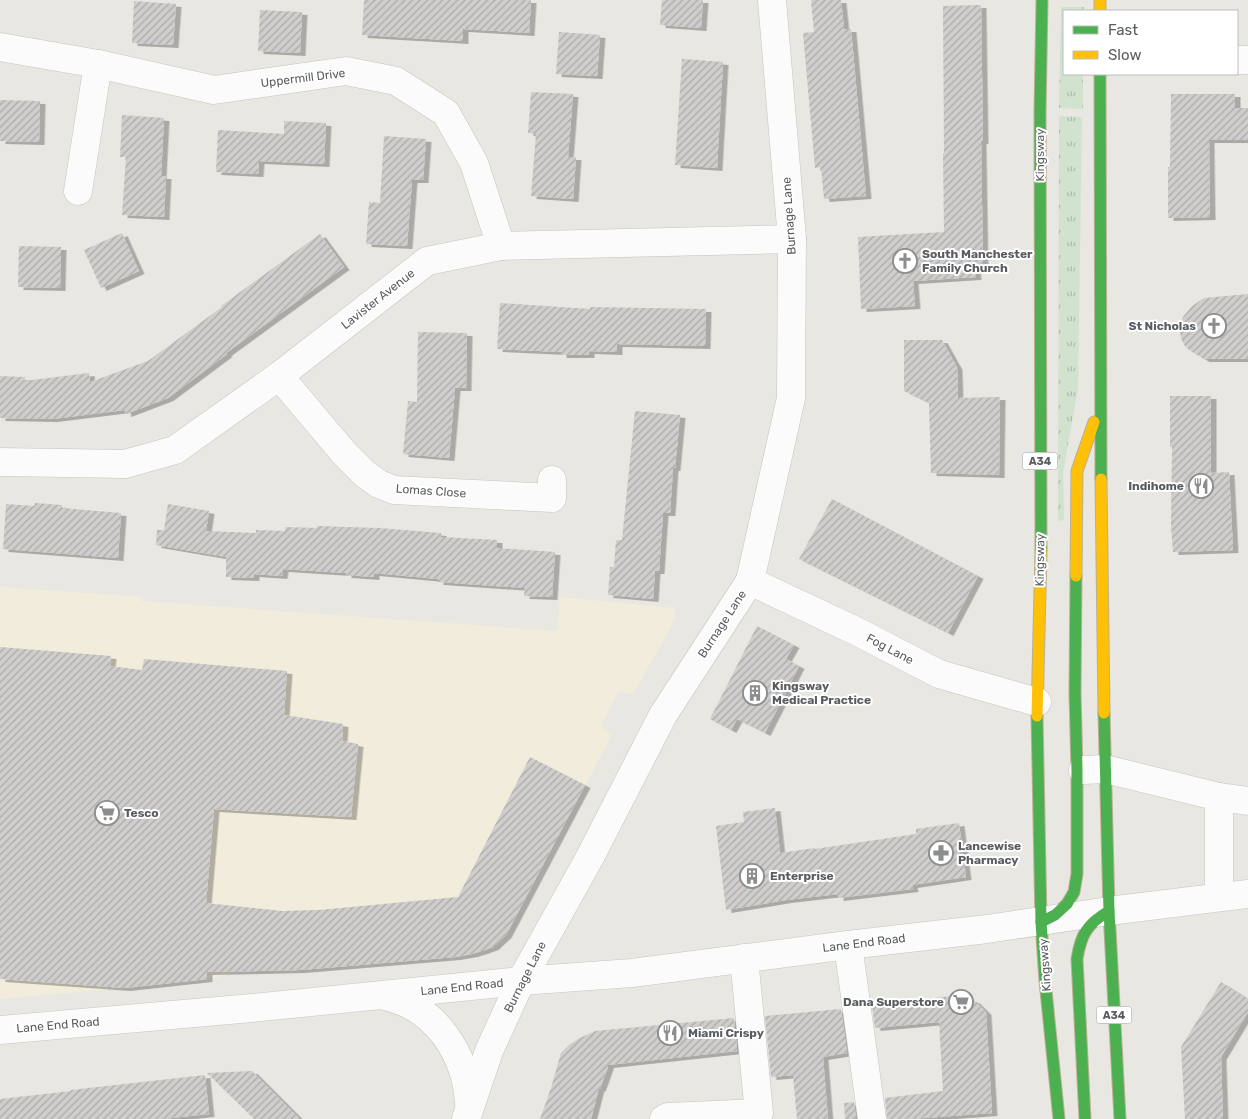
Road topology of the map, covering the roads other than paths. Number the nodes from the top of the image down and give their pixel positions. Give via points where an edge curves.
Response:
1 (772, 0) edge
2 (1042, 0) edge
3 (0, 47) edge
4 (98, 64) junction
5 (1100, 75) edge
6 (78, 191) dead end
7 (792, 239) junction
8 (501, 246) junction
9 (279, 376) junction
10 (1102, 400) junction
11 (0, 462) edge
12 (552, 480) dead end
13 (750, 581) junction
14 (1036, 702) junction
15 (1105, 769) junction
16 (1077, 770) junction
17 (1219, 797) junction
18 (1248, 801) edge
19 (1248, 894) edge
20 (1219, 896) junction
21 (1109, 911) junction
22 (1041, 922) junction
23 (848, 945) junction
24 (744, 958) junction
25 (521, 981) junction
26 (382, 995) junction
27 (0, 1030) edge
28 (467, 1113) edge
29 (759, 1116) edge
30 (664, 1119) edge
31 (872, 1119) edge
32 (1058, 1119) edge
33 (1085, 1119) edge
34 (1120, 1119) edge

1 - 7 street, Burnage Lane
2 - 14 highway, Kingsway / A34 via 1040,112 1045,535
3 - 4 street, Uppermill Drive
4 - 6 street
4 - 8 street, Uppermill Drive via 214,90 346,71 396,81 446,114 474,163
5 - 10 highway, A34
7 - 8 street, Lavister Avenue
7 - 13 street, Burnage Lane via 791,398
8 - 9 street, Lavister Avenue via 427,261
9 - 11 street, Lavister Avenue via 175,450 125,464
9 - 12 street, Lomas Close via 344,454 365,474 394,490 552,498
10 - 15 highway, A34
10 - 16 highway via 1077,471 1072,535
13 - 14 street, Fog Lane via 939,674
13 - 25 street, Burnage Lane via 663,715
14 - 22 highway, Kingsway / A34
15 - 16 street
15 - 17 street
15 - 21 highway, A34
16 - 22 highway via 1077,874 1074,892 1055,915
17 - 18 street
17 - 20 street
19 - 20 street
20 - 21 street
21 - 22 street
21 - 33 highway via 1083,932 1077,959
21 - 34 highway, A34
22 - 23 street, Lane End Road
22 - 32 highway, Kingsway / A34
23 - 24 street, Lane End Road
23 - 31 street
24 - 25 street, Lane End Road via 626,974
24 - 29 street
25 - 26 street, Lane End Road
25 - 28 street, Burnage Lane via 489,1051
26 - 27 street, Lane End Road
26 - 28 street, Burnage Lane via 408,1003 433,1021 445,1035 465,1074
29 - 30 street

